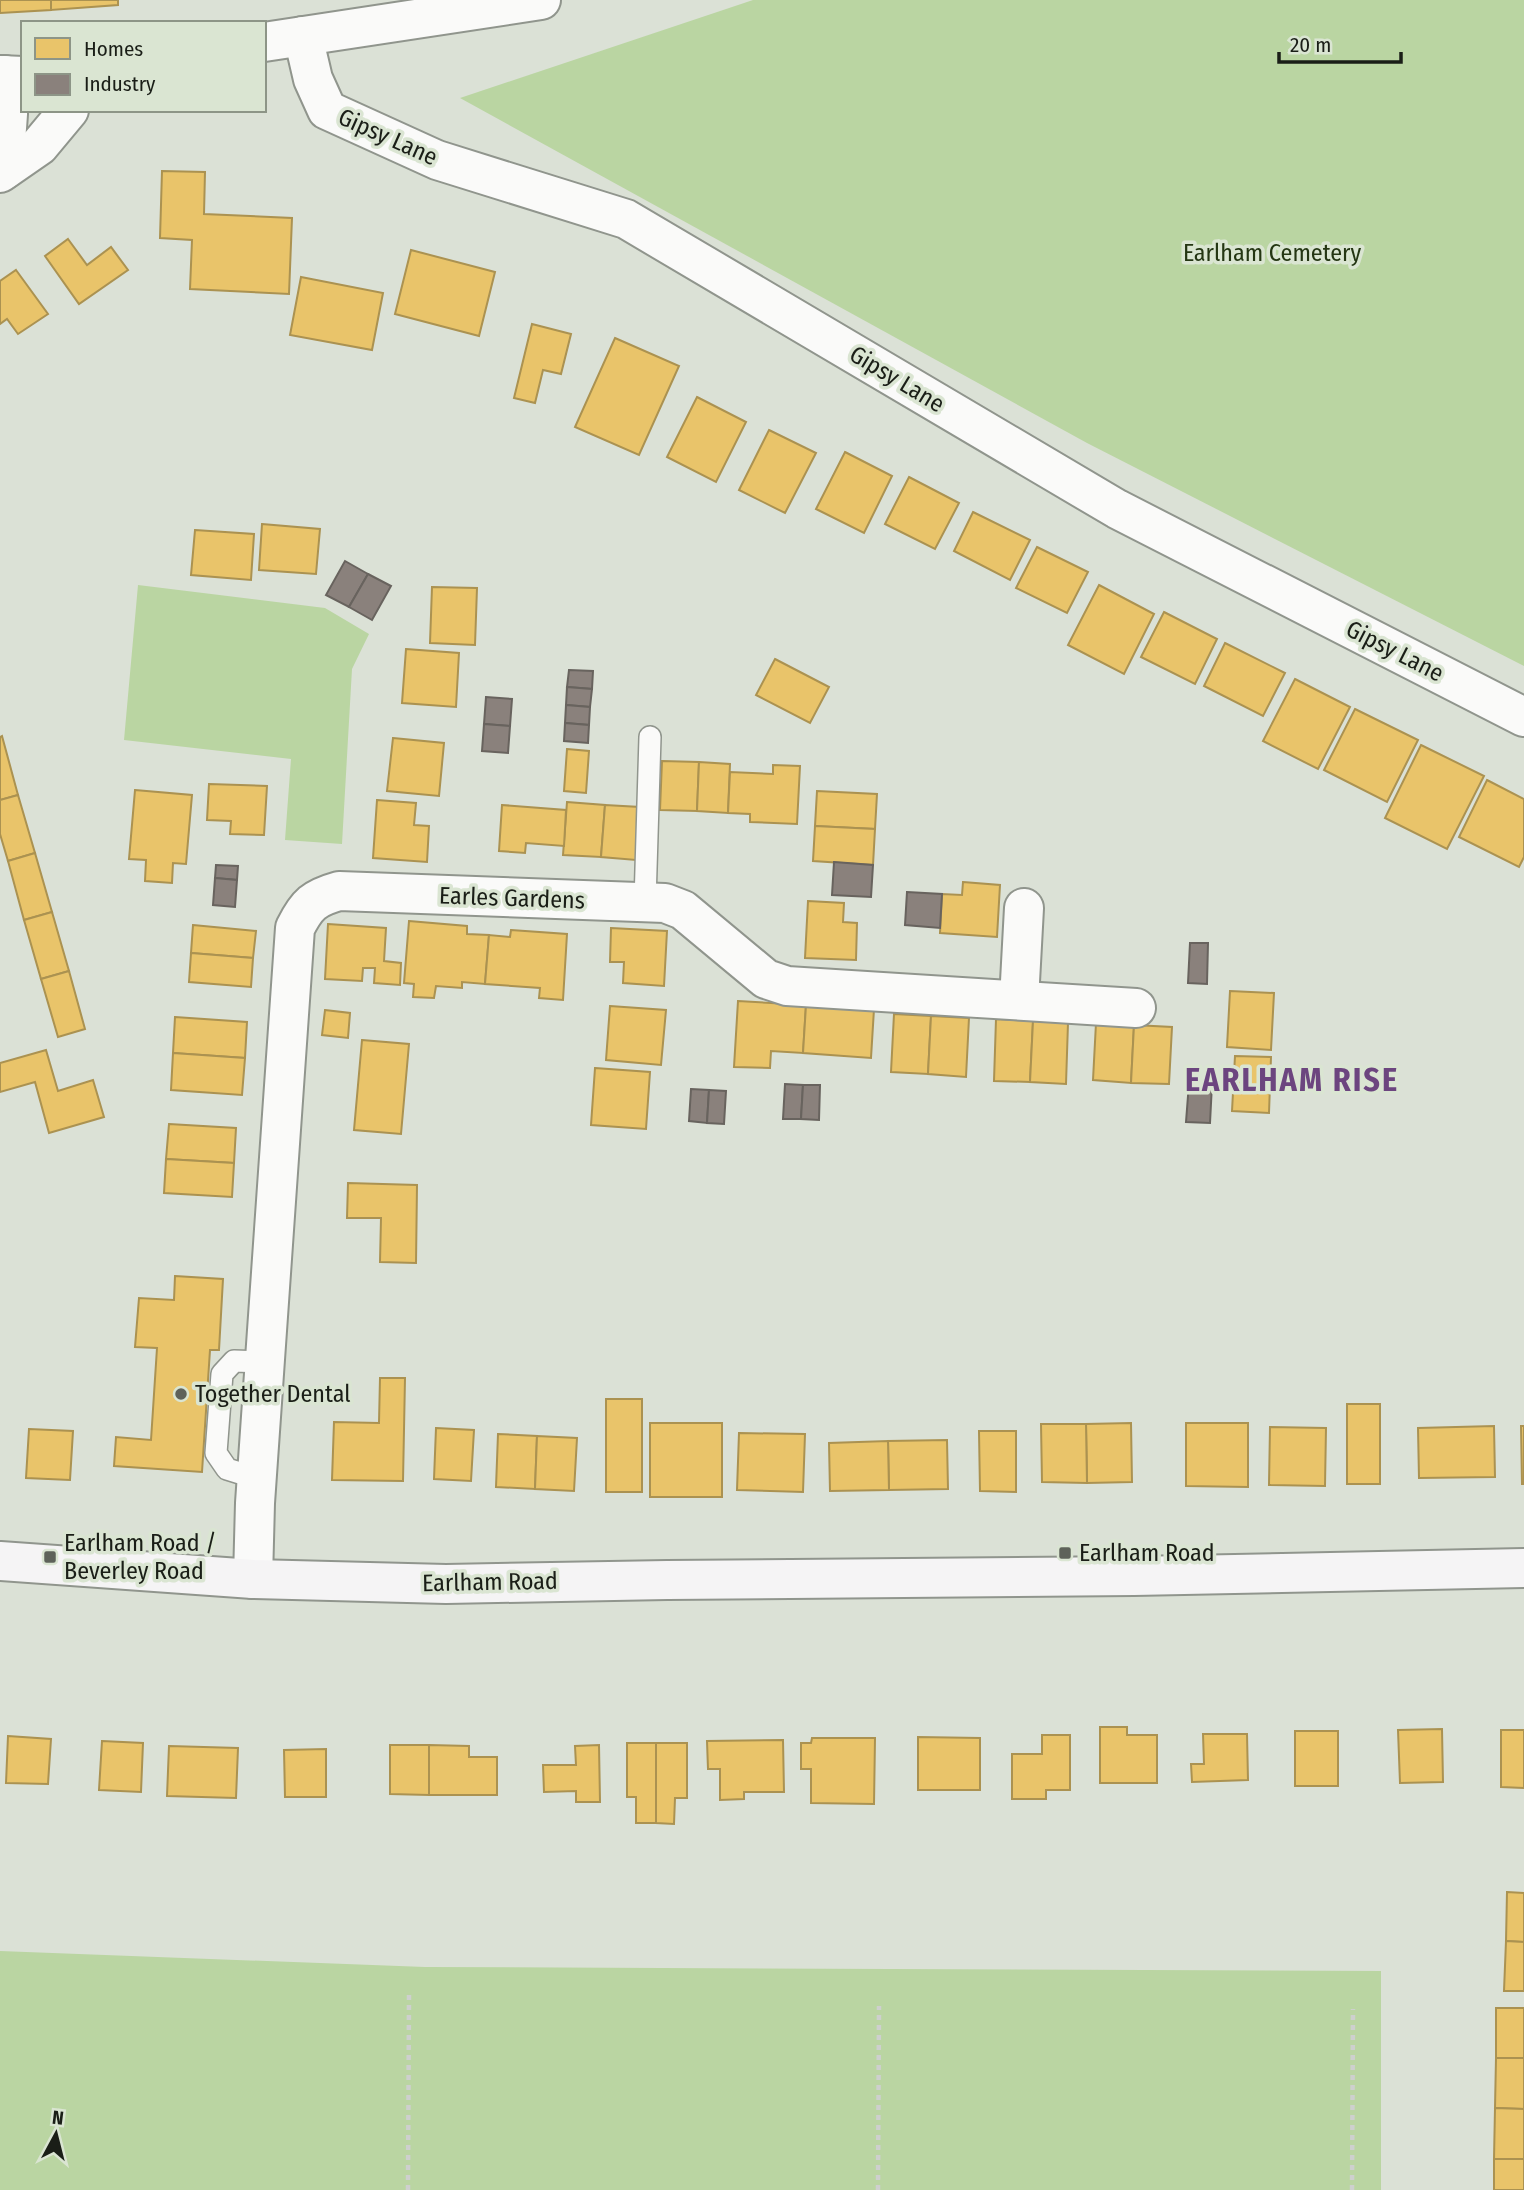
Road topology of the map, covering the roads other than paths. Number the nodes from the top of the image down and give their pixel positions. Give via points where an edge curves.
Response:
1 (541, 0) edge
2 (435, 7) edge
3 (303, 36) junction
4 (266, 42) edge
5 (9, 75) edge
6 (67, 112) edge
7 (2, 171) edge
8 (1524, 717) edge
9 (650, 737) dead end
10 (645, 902) junction
11 (1024, 908) dead end
12 (1019, 1000) junction
13 (1136, 1008) dead end
14 (0, 1561) edge
15 (1524, 1568) edge
16 (253, 1579) junction

1 - 2 street
2 - 3 street
3 - 4 street
3 - 8 street, Gipsy Lane via 313,79 327,110 437,160 626,219 1117,509
5 - 7 street
6 - 7 street via 40,146
9 - 10 lane
10 - 12 street, Earles Gardens via 683,910 766,979 787,986
10 - 16 street, Earles Gardens via 339,891 318,897 304,910 295,928 265,1362 232,1476
11 - 12 street
12 - 13 street, Earles Gardens
14 - 16 main road, Earlham Road
15 - 16 main road, Earlham Road via 446,1584

